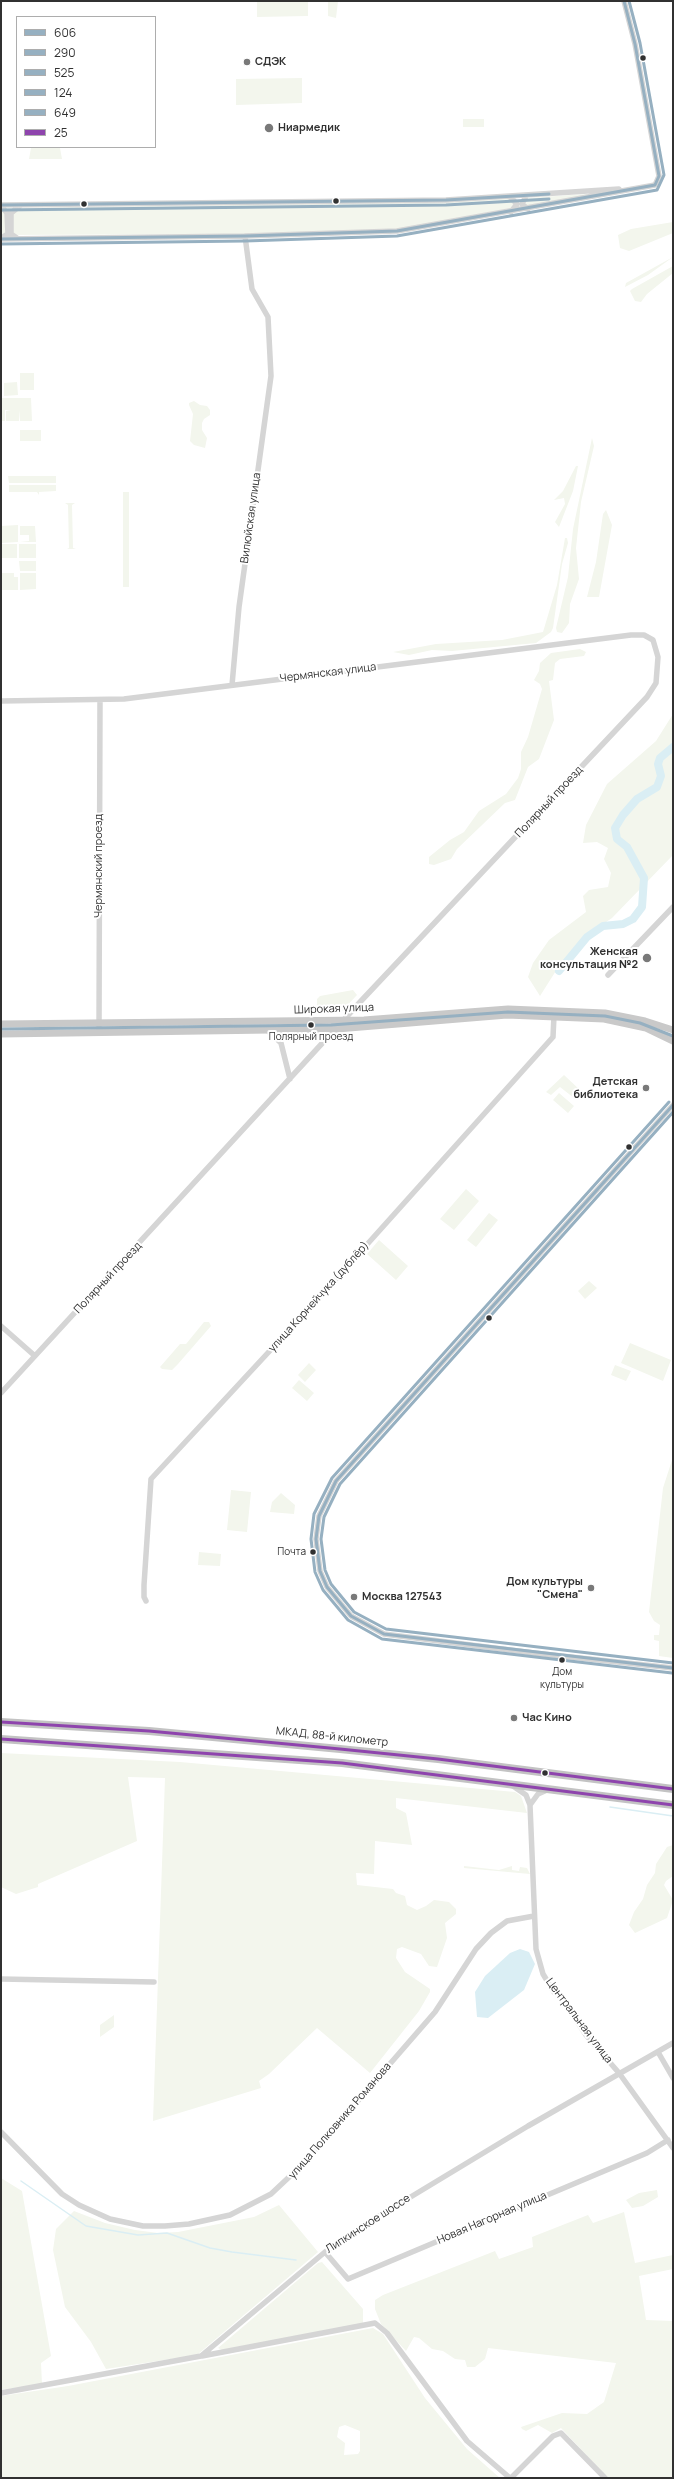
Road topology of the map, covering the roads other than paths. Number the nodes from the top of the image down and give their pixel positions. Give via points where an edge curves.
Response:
1 (624, 1) edge
2 (625, 189) junction
3 (510, 196) junction
4 (526, 196) junction
5 (21, 204) junction
6 (1, 206) edge
7 (528, 209) junction
8 (510, 212) junction
9 (245, 236) junction
10 (1, 239) edge
11 (18, 239) junction
12 (653, 640) joint
13 (232, 685) junction
14 (100, 700) junction
15 (1, 701) edge
16 (673, 908) edge
17 (608, 975) dead end
18 (554, 1016) junction
19 (345, 1020) junction
20 (269, 1021) junction
21 (99, 1022) junction
22 (130, 1022) junction
23 (1, 1024) edge
24 (337, 1029) junction
25 (673, 1030) edge
26 (268, 1031) junction
27 (99, 1032) junction
28 (132, 1032) junction
29 (1, 1034) edge
30 (670, 1040) edge
31 (290, 1079) junction
32 (673, 1106) edge
33 (1, 1326) edge
34 (35, 1356) junction
35 (1, 1393) edge
36 (146, 1601) dead end
37 (673, 1668) edge
38 (1, 1722) edge
39 (1, 1739) edge
40 (506, 1783) junction
41 (550, 1789) junction
42 (673, 1789) edge
43 (530, 1805) junction
44 (673, 1805) edge
45 (534, 1916) junction
46 (1, 1979) edge
47 (154, 1982) dead end
48 (673, 2043) edge
49 (658, 2052) junction
50 (619, 2073) junction
51 (673, 2078) edge
52 (1, 2132) edge
53 (668, 2140) junction
54 (673, 2148) edge
55 (325, 2252) junction
56 (201, 2356) junction
57 (1, 2393) edge
58 (510, 2478) edge
59 (605, 2478) edge

1 - 2 street via 635,44 659,176 655,185
2 - 4 street
2 - 7 street
3 - 4 street
3 - 5 street via 446,200
3 - 8 street via 517,204
4 - 7 street via 522,204
5 - 6 street
5 - 11 street via 11,213 12,234
6 - 10 street via 7,213 8,234
7 - 8 street
8 - 9 street via 397,231
9 - 11 street
9 - 13 street, Вилюйская улица via 252,289 266,310 270,325 271,376 239,607
10 - 11 street
12 - 13 street, Чермянская улица via 644,635 631,635
12 - 19 street, Полярный проезд via 658,656 658,669 656,684 652,691
13 - 14 street, Чермянская улица
14 - 15 street, Чермянская улица
14 - 21 street, Чермянский проезд
16 - 17 street
18 - 24 main road, Широкая улица via 480,1016
18 - 30 main road, Широкая улица via 621,1022 657,1032
18 - 36 street, улица Корнейчука (дублёр) via 553,1037 328,1288 151,1479 144,1585
19 - 20 main road, Широкая улица
19 - 24 street, Полярный проезд
19 - 25 main road, Широкая улица via 494,1009 560,1010 605,1013
20 - 22 main road, Широкая улица
20 - 26 main road via 272,1026
21 - 22 main road, Широкая улица
21 - 23 main road, Широкая улица
21 - 27 street, Чермянский проезд
22 - 28 main road via 126,1023 125,1027
24 - 26 main road, Широкая улица
24 - 31 street, Полярный проезд
26 - 28 main road, Широкая улица
26 - 31 street via 281,1043
27 - 28 main road, Широкая улица
27 - 29 main road, Широкая улица
31 - 34 street, Полярный проезд
32 - 37 street via 336,1481 319,1516 316,1539 320,1571 328,1587 351,1616 384,1634 534,1654
33 - 34 street
34 - 35 street, Полярный проезд
38 - 42 highway, МКАД, 88-й километр via 149,1731 438,1758
39 - 40 highway via 342,1763
40 - 41 highway
40 - 43 street via 522,1791
41 - 43 street via 538,1794
41 - 44 highway
43 - 45 street, Центральная улица
45 - 50 street, Центральная улица via 536,1949 543,1974 586,2034
45 - 52 street, улица Полковника Романова via 507,1921 491,1933 476,1949 435,2012 303,2164 271,2194 230,2215 202,2222 165,2226 143,2226 110,2219 62,2194
46 - 47 street
48 - 49 street, Липкинское шоссе
49 - 50 street, Липкинское шоссе
49 - 51 street
50 - 53 street, Центральная улица
50 - 55 street, Липкинское шоссе via 361,2227
53 - 54 street, Центральная улица
53 - 55 street, Новая Нагорная улица via 647,2153 348,2279
55 - 56 street, Липкинское шоссе
56 - 57 street, Липкинское шоссе
56 - 58 street via 375,2323 391,2338 467,2441
58 - 59 street via 557,2433 564,2435

